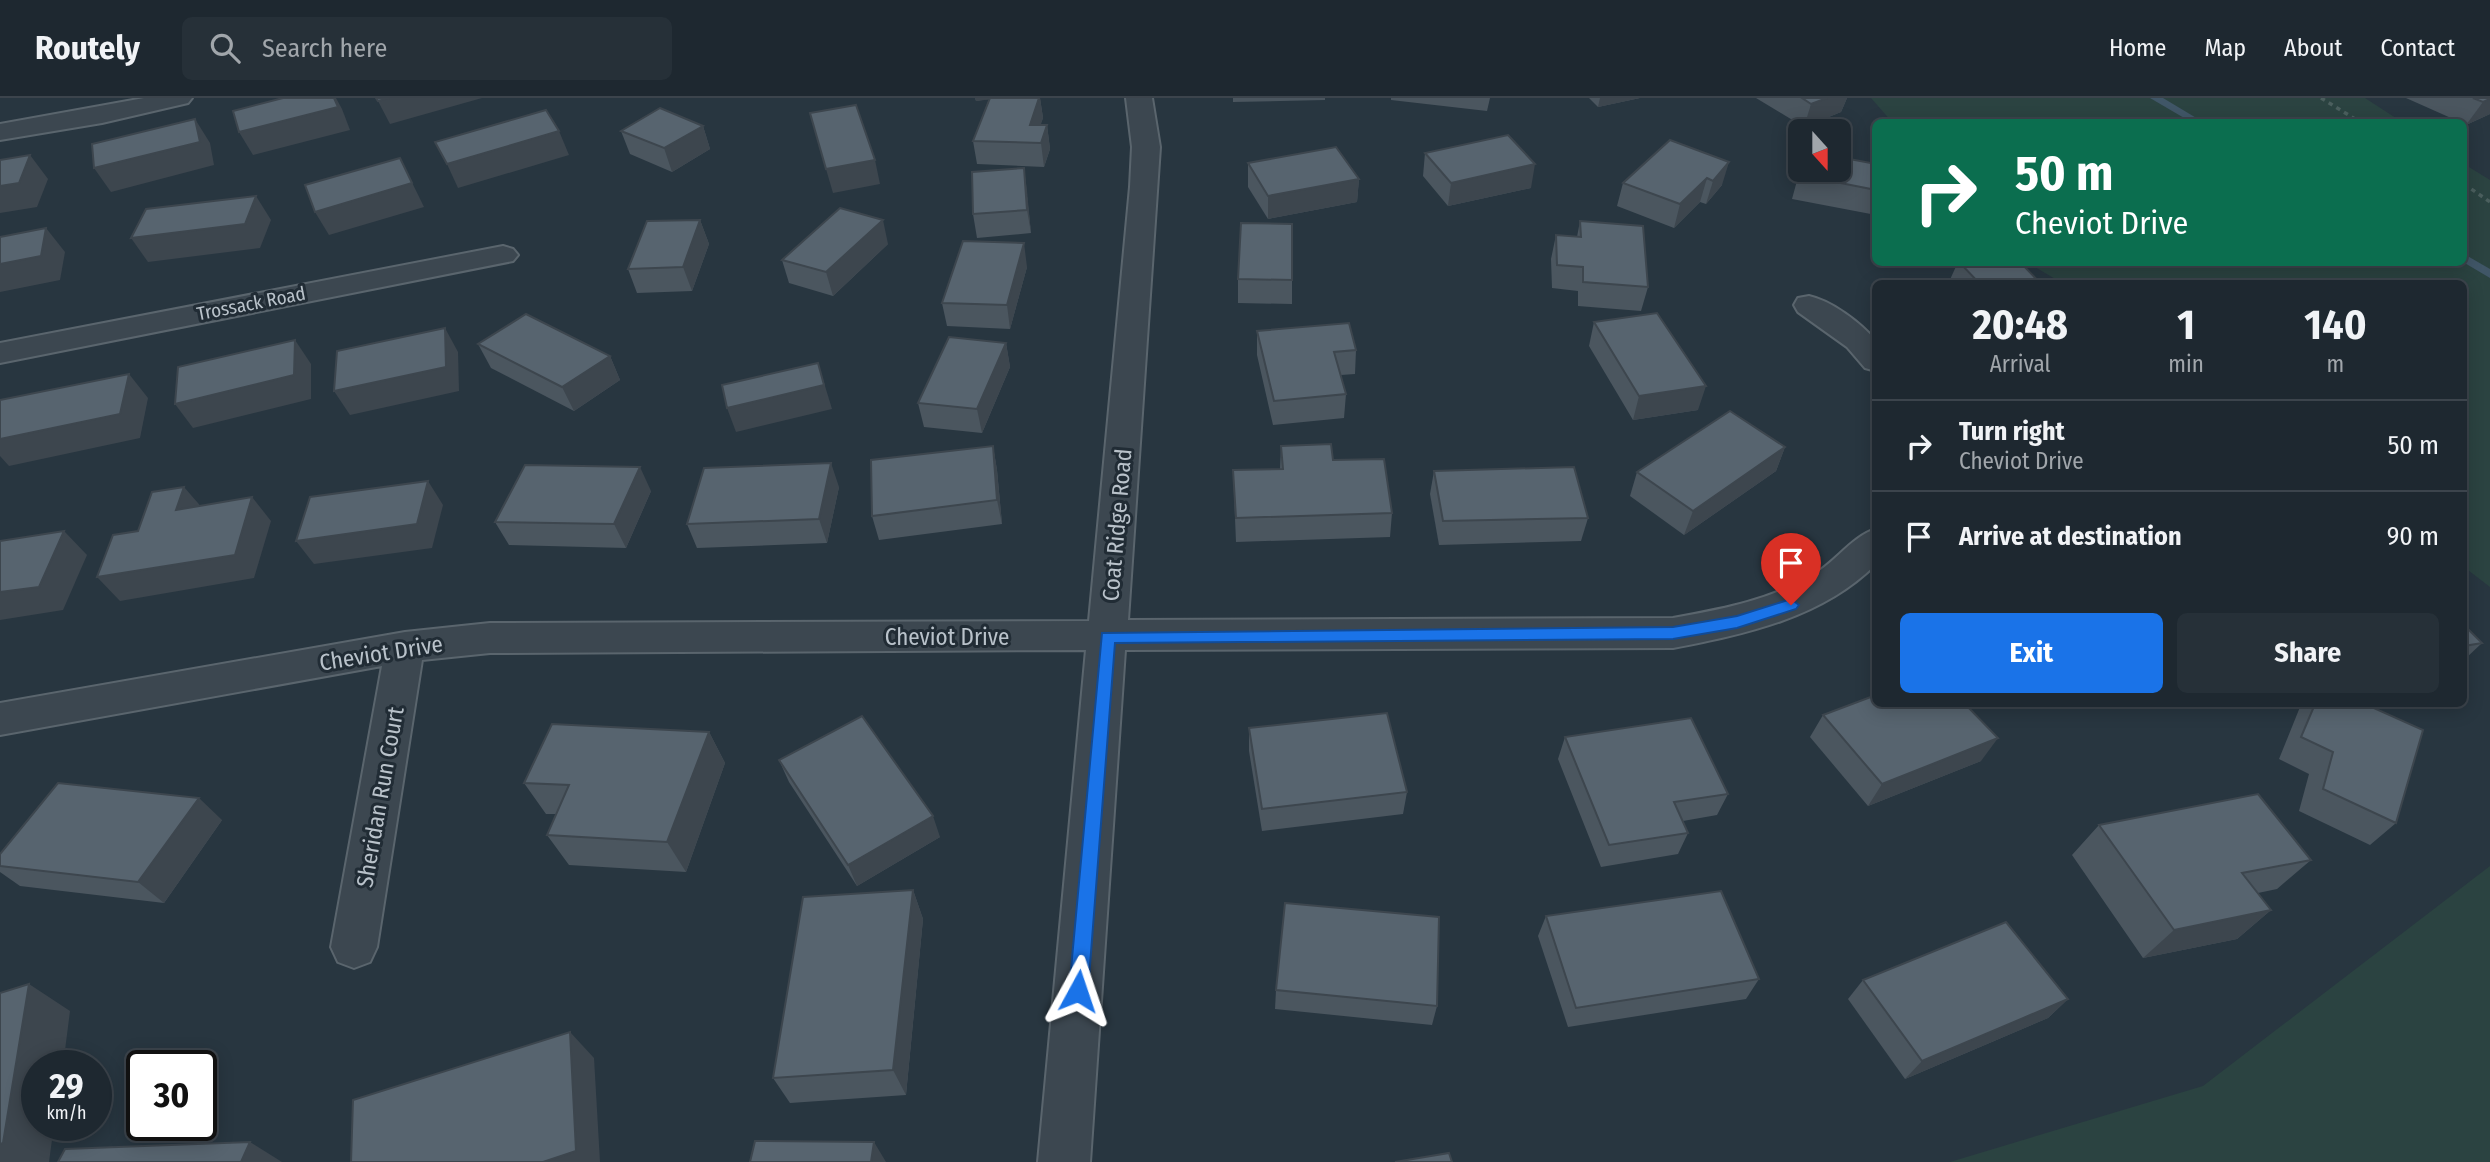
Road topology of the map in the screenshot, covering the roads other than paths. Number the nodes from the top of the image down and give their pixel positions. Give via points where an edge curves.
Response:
1 (179, 98) edge
2 (1139, 98) edge
3 (0, 132) edge
4 (503, 255) dead end
5 (1810, 305) dead end
6 (0, 353) edge
7 (1872, 356) edge
8 (1872, 546) edge
9 (1107, 637) junction
10 (405, 647) junction
11 (0, 719) edge
12 (354, 947) dead end
13 (1064, 1162) edge

1 - 3 street
2 - 9 street, Coat Ridge Road via 1146,147 1144,187
4 - 6 street, Trossack Road
5 - 7 street via 1858,340
8 - 9 street, Cheviot Drive via 1837,579 1791,605 1737,622 1673,633
9 - 10 street, Cheviot Drive via 490,638
9 - 13 street, Coat Ridge Road
10 - 11 street, Cheviot Drive
10 - 12 street, Sheridan Run Court

